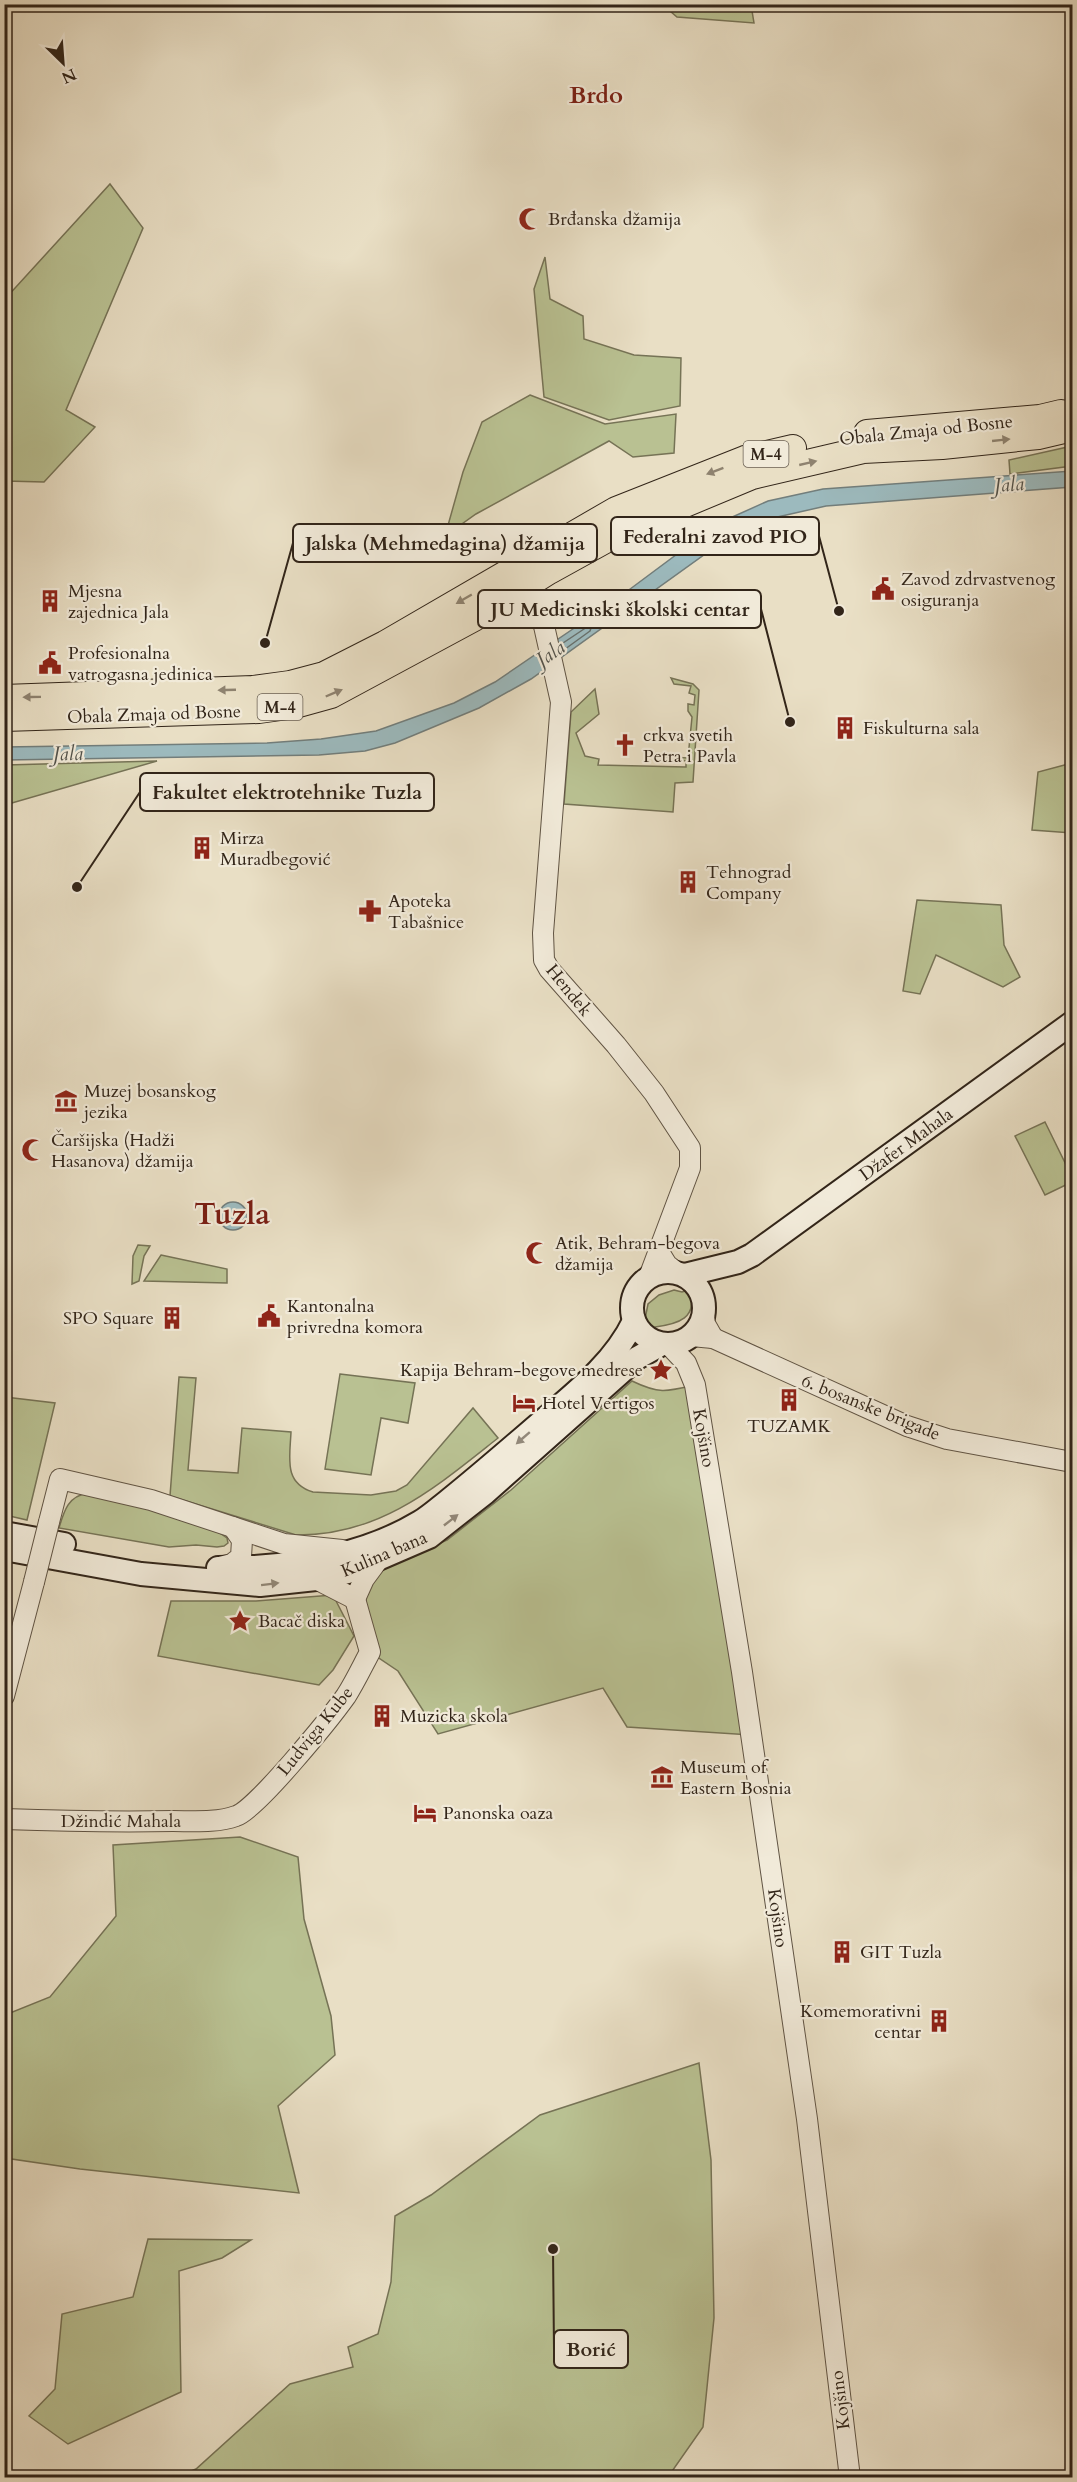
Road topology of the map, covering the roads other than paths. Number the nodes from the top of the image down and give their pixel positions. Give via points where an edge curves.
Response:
1 (1072, 410) edge
2 (1039, 427) junction
3 (1072, 428) edge
4 (525, 586) junction
5 (4, 698) edge
6 (4, 718) edge
7 (1072, 1023) edge
8 (659, 1252) junction
9 (738, 1262) junction
10 (681, 1274) junction
11 (649, 1277) junction
12 (705, 1312) junction
13 (634, 1321) junction
14 (698, 1337) junction
15 (665, 1344) junction
16 (686, 1363) junction
17 (1072, 1462) edge
18 (233, 1527) junction
19 (4, 1533) edge
20 (4, 1549) edge
21 (353, 1551) junction
22 (378, 1560) junction
23 (207, 1568) junction
24 (316, 1579) junction
25 (355, 1599) junction
26 (4, 1696) edge
27 (237, 1816) joint
28 (4, 1819) edge
29 (850, 2478) edge

1 - 2 main road, M-4
2 - 3 main road, M-4
2 - 4 main road, Obala Zmaja od Bosne / M-4 via 855,434 746,459 616,510
4 -> 5 main road, Obala Zmaja od Bosne / M-4 via 385,644 324,675 290,684 253,689
6 -> 4 main road, Obala Zmaja od Bosne / M-4 via 259,710 295,705 331,695 385,668
4 - 8 street, Hendek via 544,626 561,702 550,822 544,960 654,1093 690,1148 690,1168
7 - 9 main road, Džafer Mahala via 780,1236
8 - 10 street via 667,1265
8 - 11 street, Hendek
9 - 10 main road, Džafer Mahala
9 - 12 main road, Džafer Mahala via 714,1290
10 - 11 main road via 658,1273
10 - 12 main road via 698,1286
11 - 13 main road via 633,1298
12 - 14 main road
13 - 15 main road via 648,1338
13 -> 21 main road, Kulina bana via 613,1356 474,1480 420,1522
14 - 15 main road
14 - 16 street
14 - 17 street, 6. bosanske brigade via 907,1426 947,1439
15 - 16 street
22 -> 15 main road, Kulina bana via 429,1537 485,1493 637,1358
16 - 29 street, Kojšino via 695,1385 742,1672 807,2119
18 - 21 street via 284,1544
18 - 23 street via 242,1540 241,1557 232,1564
18 - 26 street, bridge via 151,1500 60,1479
19 - 23 main road, Kulina bana
20 -> 24 main road, Kulina bana via 193,1580 260,1585
21 - 23 main road, Kulina bana via 256,1568
22 - 24 main road, Kulina bana
22 - 25 street
24 - 25 street
25 - 27 street, Ludviga Kube via 370,1652 354,1682 259,1799
27 - 28 street, Džindić Mahala via 103,1822

